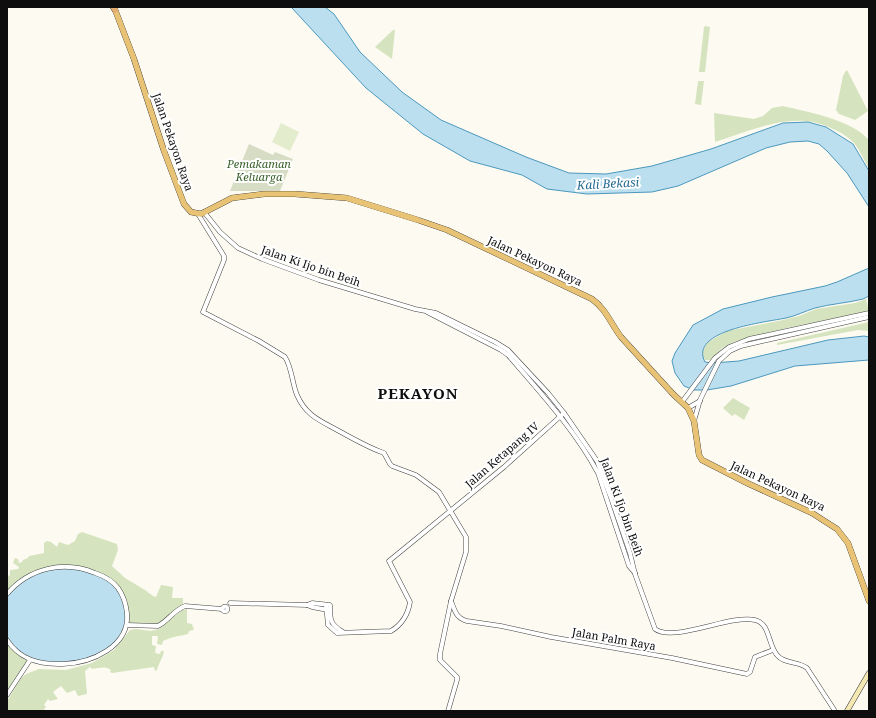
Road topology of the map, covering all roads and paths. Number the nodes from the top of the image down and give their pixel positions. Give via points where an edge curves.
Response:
1 (115, 8) edge
2 (201, 213) junction
3 (427, 312) junction
4 (869, 313) edge
5 (869, 317) edge
6 (700, 399) junction
7 (682, 402) junction
8 (688, 408) junction
9 (564, 413) junction
10 (559, 417) junction
11 (694, 422) junction
12 (451, 510) junction
13 (635, 574) junction
14 (7, 594) edge
15 (451, 601) junction
16 (869, 601) edge
17 (230, 603) dead end
18 (222, 609) dead end
19 (127, 625) junction
20 (7, 640) edge
21 (773, 650) junction
22 (30, 660) junction
23 (869, 673) edge
24 (7, 695) edge
25 (448, 711) edge
26 (836, 711) edge
27 (846, 711) edge

1 - 2 main road, Jalan Pekayon Raya via 184,204 191,212
2 - 3 street, Jalan Ki Ijo bin Beih via 238,248 262,259 319,280
2 - 7 main road, Jalan Pekayon Raya via 240,196 335,196 366,203 447,230 592,299 607,314 621,337
2 - 12 street via 224,256 203,312 281,353 287,360 297,396 313,416 362,444 384,452 392,466 416,475 439,492
3 - 9 street, Jalan Ki Ijo bin Beih via 436,313 503,346
3 - 10 street, Jalan Ki Ijo bin Beih via 501,350
4 - 7 street via 742,341 729,347 715,358
5 - 6 street via 741,346 730,351 719,360
6 - 8 street
6 - 11 street
7 - 8 main road, Jalan Pekayon Raya
8 - 11 main road, Jalan Pekayon Raya
9 - 10 street, Jalan Ketapang IV
9 - 13 street, Jalan Ki Ijo bin Beih via 597,461
10 - 12 street, Jalan Ketapang IV
10 - 13 street, Jalan Ki Ijo bin Beih via 598,473 629,566
11 - 16 main road, Jalan Pekayon Raya via 699,455 706,462 812,513 838,529 848,543
12 - 15 street via 467,542
12 - 17 street, Jalan Ketapang IV via 389,561 410,602 406,616 390,632 343,632 332,623 327,608
13 - 21 street, Jalan Ki Ijo bin Beih via 650,617 658,631 681,631 753,619 761,622
14 - 19 street via 15,585 35,572 62,566 86,569 111,580 118,587 126,606
15 - 21 street, Jalan Palm Raya via 456,615 467,621 747,674 755,657
15 - 25 street via 440,658 457,677
18 - 19 street via 189,606 180,608 158,626
19 - 22 street via 115,645 90,660 62,664
20 - 22 street via 10,646
21 - 26 street via 785,661 802,664 808,668
22 - 24 street
23 - 27 main road

